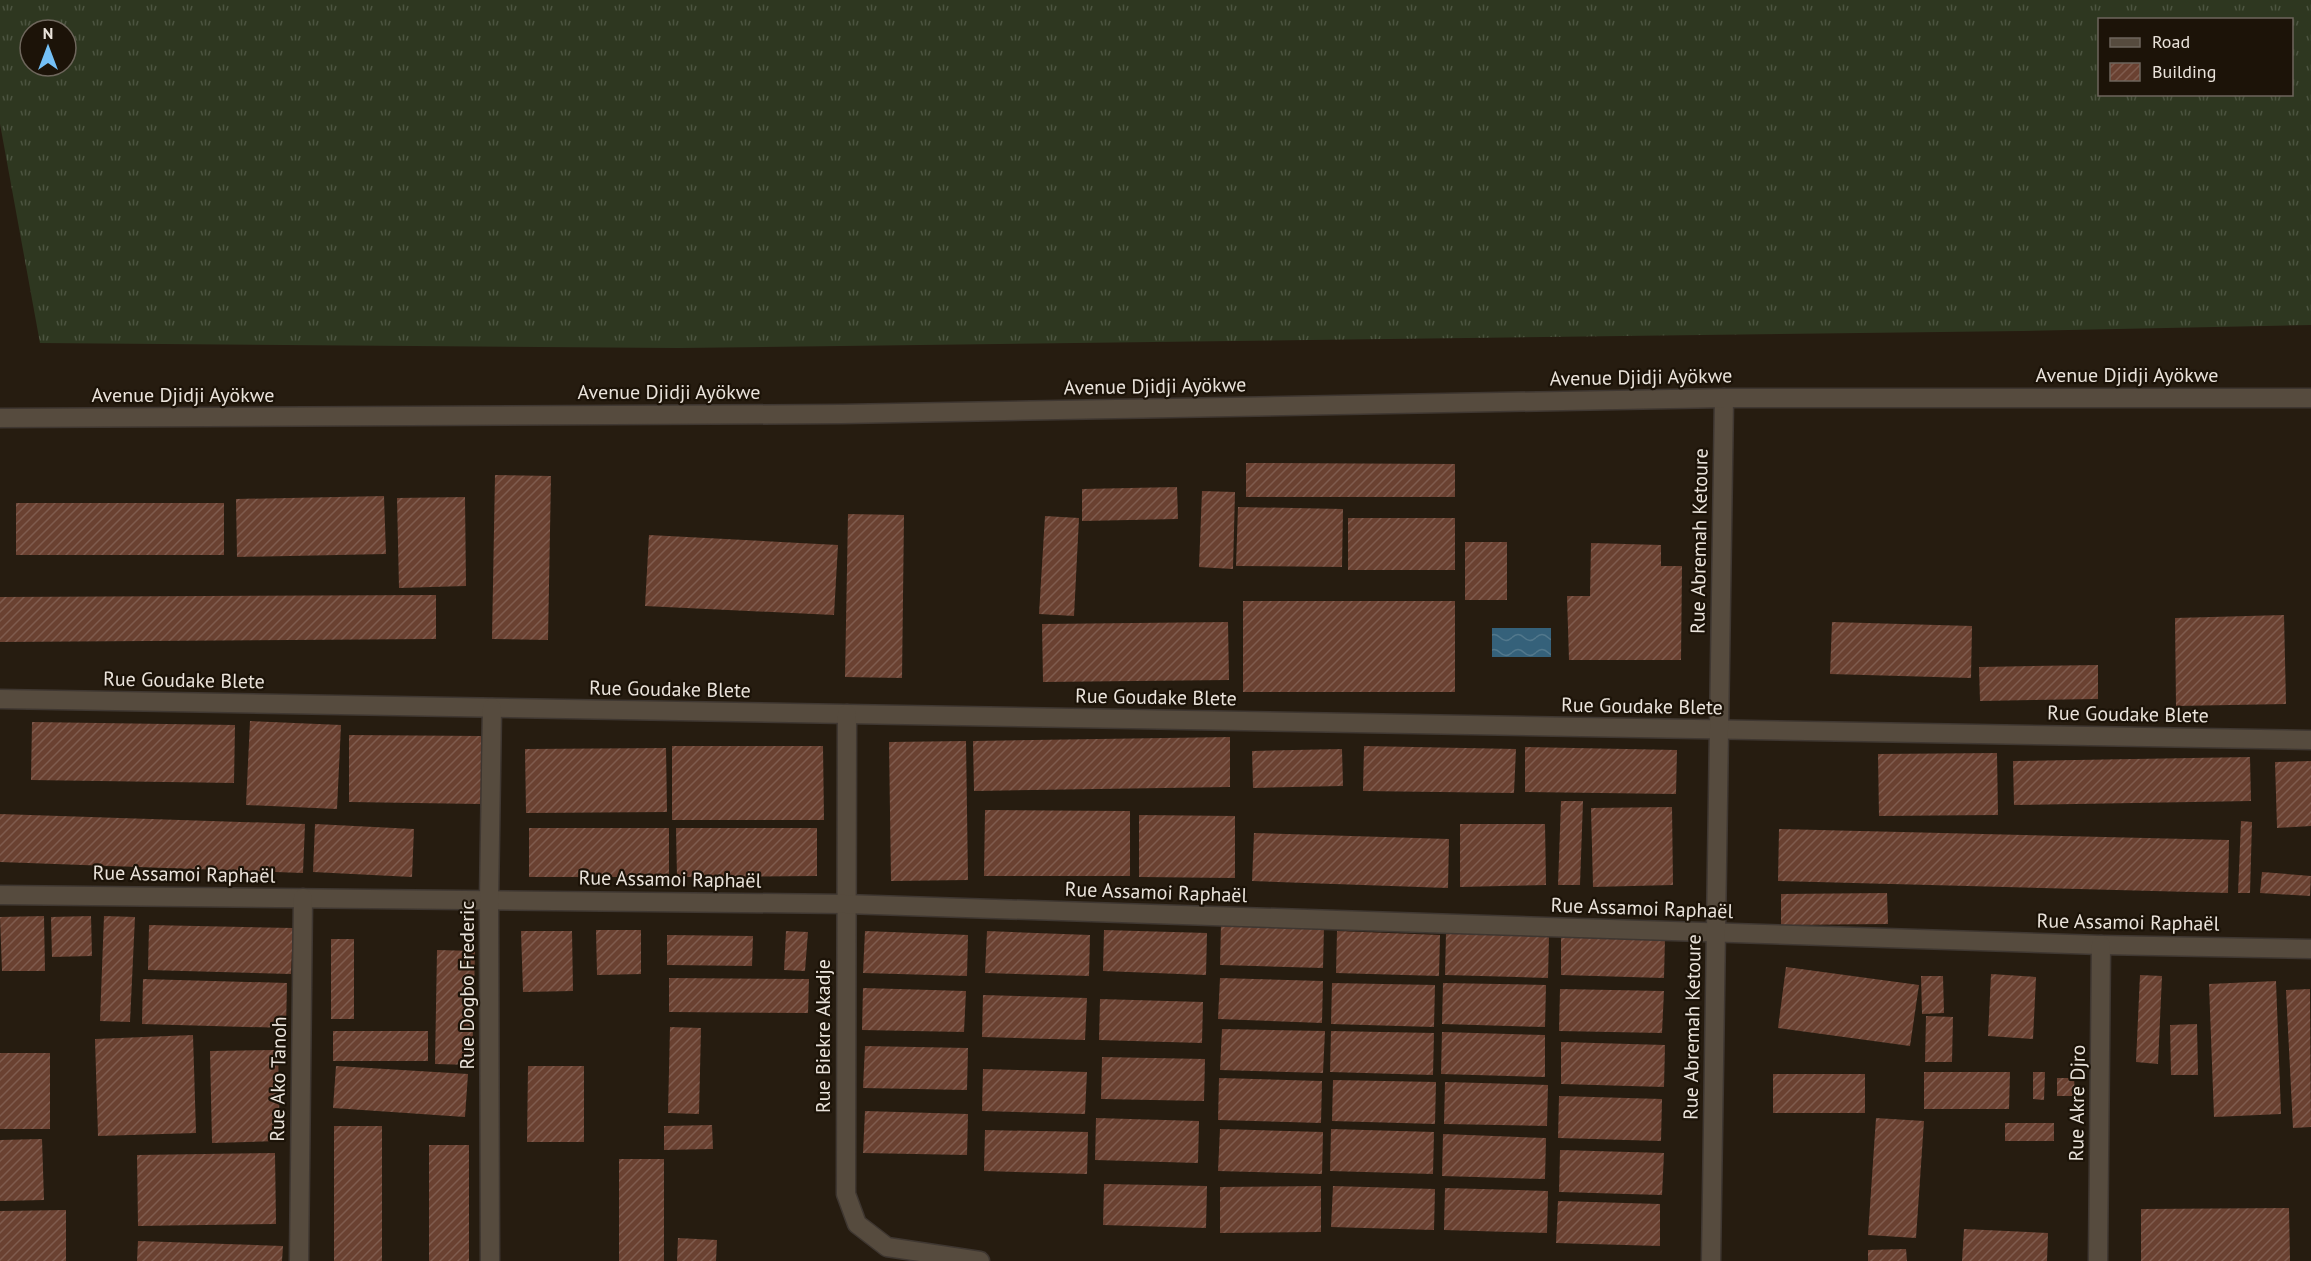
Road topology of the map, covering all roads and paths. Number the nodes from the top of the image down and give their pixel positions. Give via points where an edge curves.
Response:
1 (1724, 398) junction
2 (2311, 398) edge
3 (0, 418) edge
4 (0, 699) edge
5 (492, 708) junction
6 (847, 714) junction
7 (1719, 730) junction
8 (2311, 740) edge
9 (0, 895) edge
10 (303, 898) junction
11 (489, 900) junction
12 (845, 904) junction
13 (1716, 933) junction
14 (2101, 945) junction
15 (2311, 949) edge
16 (298, 1261) edge
17 (490, 1261) edge
18 (980, 1261) edge
19 (1711, 1261) edge
20 (2098, 1261) edge

1 - 2 street, Avenue Djidji Ayökwe
1 - 3 street, Avenue Djidji Ayökwe via 842,414
1 - 7 street, Rue Abremah Ketoure
4 - 5 street, Rue Goudake Blete
5 - 6 street, Rue Goudake Blete
5 - 11 street, Rue Dogbo Frederic
6 - 7 street, Rue Goudake Blete
6 - 12 street, Rue Biekre Akadje
7 - 8 street, Rue Goudake Blete
7 - 13 street, Rue Abremah Ketoure
9 - 10 street, Rue Assamoi Raphaël
10 - 11 street, Rue Assamoi Raphaël
10 - 16 street, Rue Ako Tanoh
11 - 12 street, Rue Assamoi Raphaël
11 - 17 street, Rue Dogbo Frederic
12 - 13 street, Rue Assamoi Raphaël
12 - 18 street, Rue Biekre Akadje via 846,1194 857,1224 887,1247
13 - 14 street, Rue Assamoi Raphaël
13 - 19 street, Rue Abremah Ketoure
14 - 15 street, Rue Assamoi Raphaël
14 - 20 street, Rue Akre Djro

